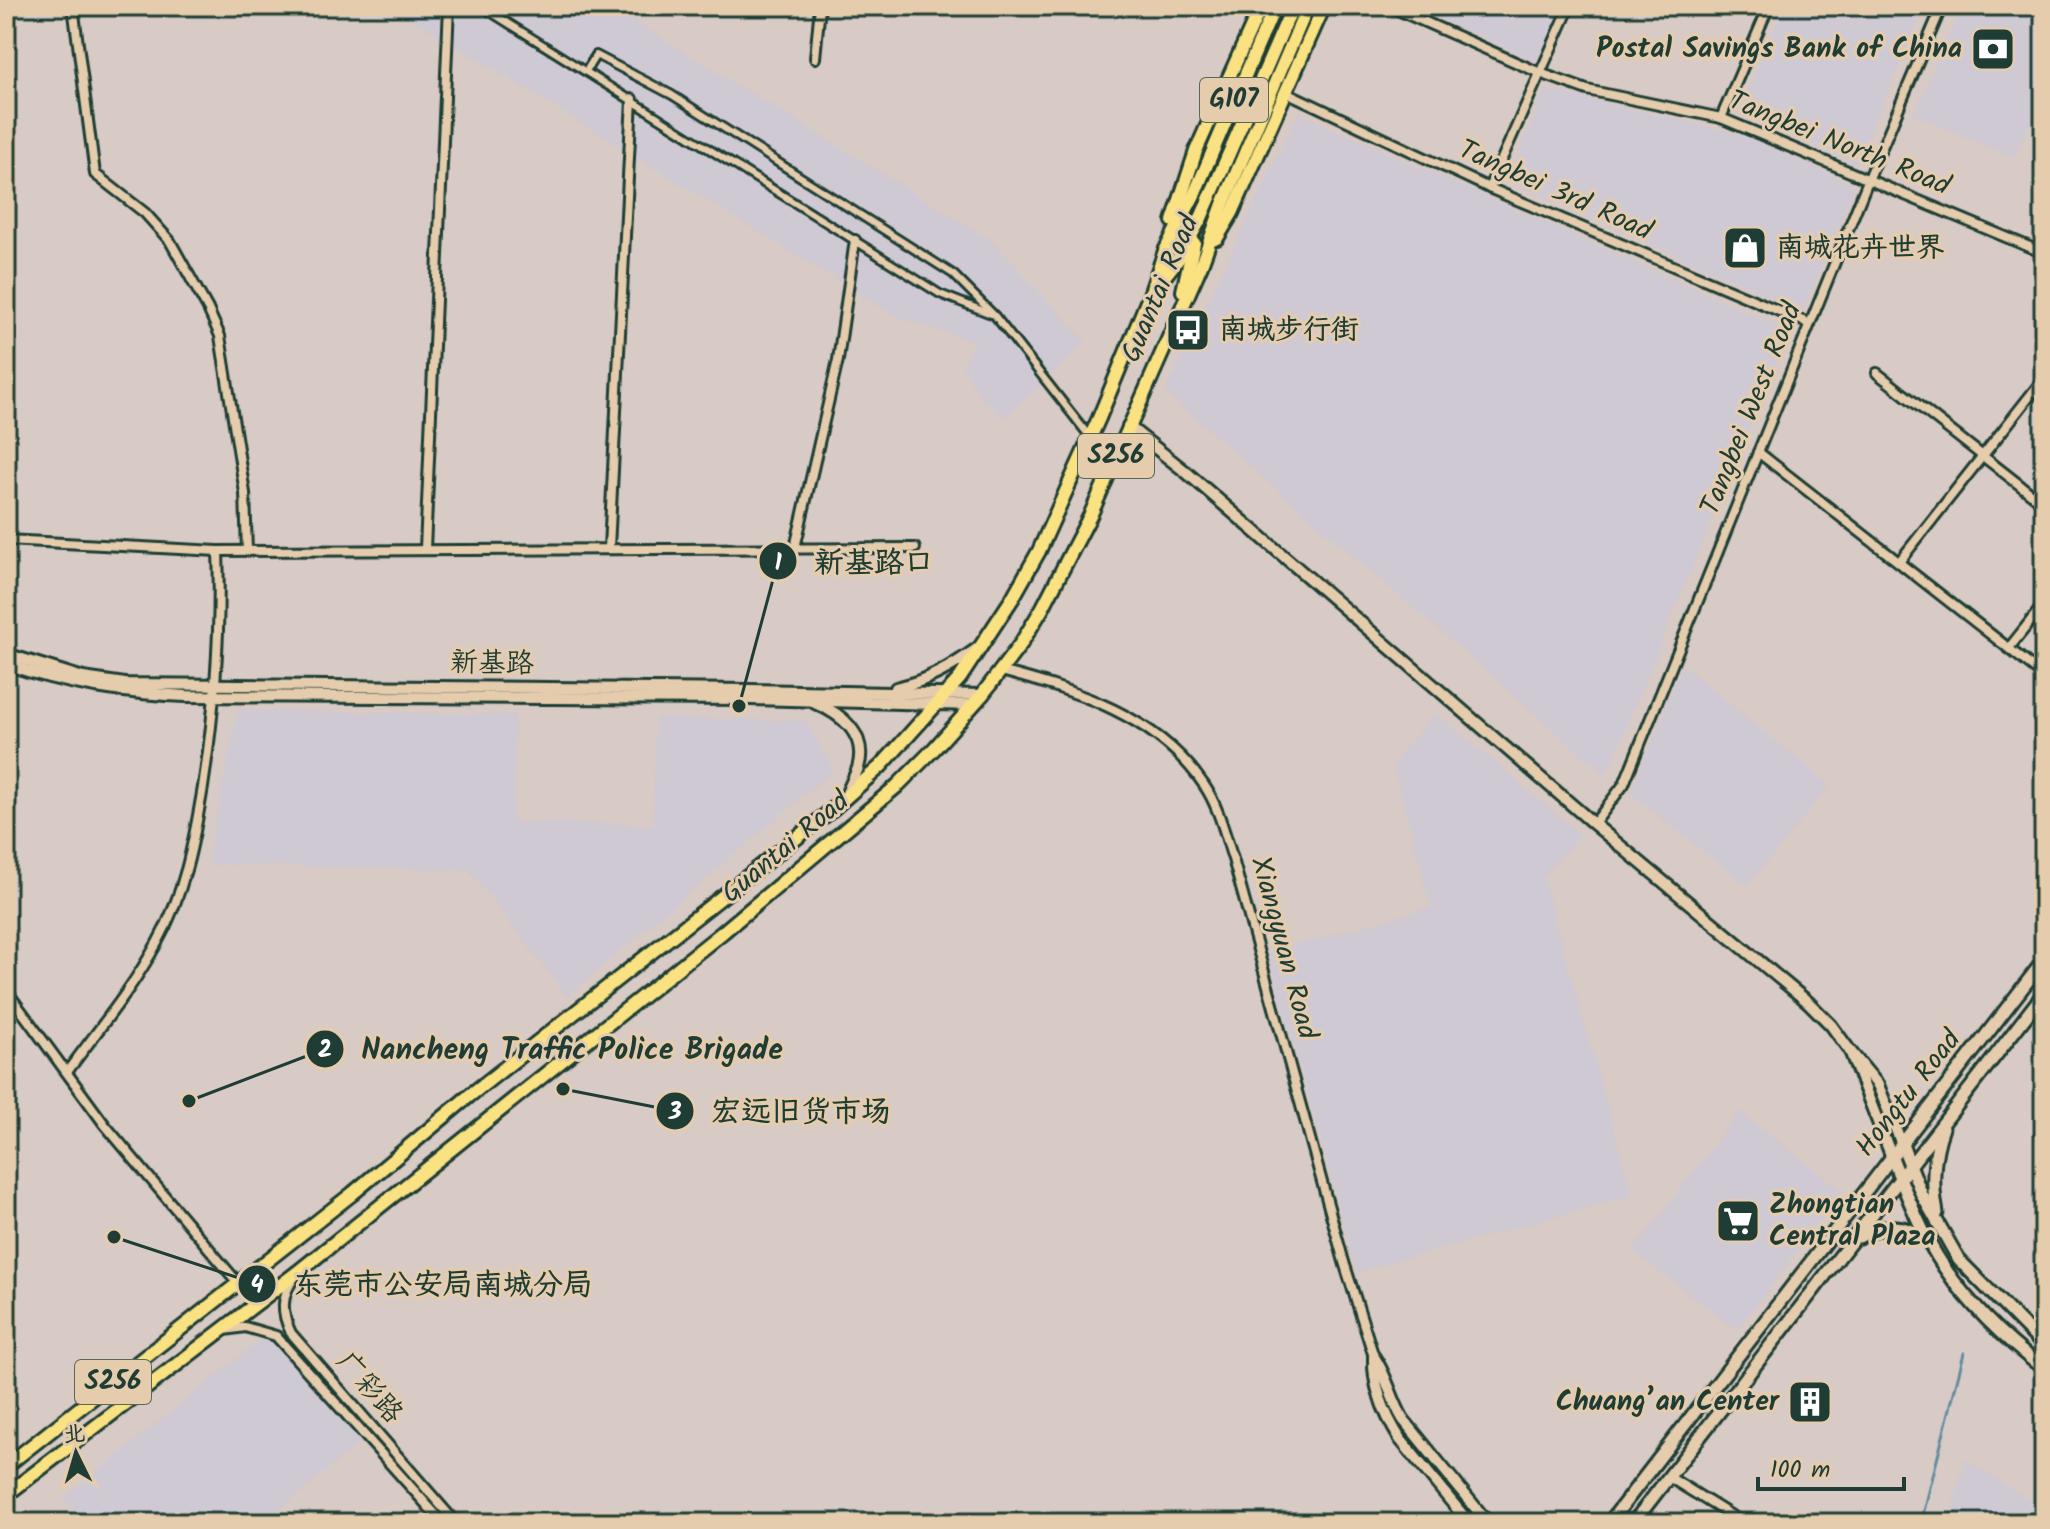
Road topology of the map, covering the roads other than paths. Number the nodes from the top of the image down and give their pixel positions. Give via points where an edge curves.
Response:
1 (73, 6) edge
2 (449, 6) edge
3 (481, 6) edge
4 (820, 6) edge
5 (1261, 6) edge
6 (1275, 6) edge
7 (1293, 6) edge
8 (1308, 6) edge
9 (1324, 6) edge
10 (1389, 6) edge
11 (1570, 6) edge
12 (1769, 6) edge
13 (1942, 6) edge
14 (815, 58) dead end
15 (586, 71) junction
16 (1540, 73) junction
17 (1286, 92) junction
18 (632, 99) junction
19 (1721, 118) junction
20 (1869, 178) junction
21 (1489, 188) junction
22 (1194, 195) joint
23 (1201, 218) junction
24 (855, 240) junction
25 (1165, 251) junction
26 (2044, 253) edge
27 (1201, 265) junction
28 (1151, 292) junction
29 (1181, 306) junction
30 (995, 316) junction
31 (1810, 324) junction
32 (1877, 373) dead end
33 (2044, 378) edge
34 (1128, 426) junction
35 (1090, 437) junction
36 (1758, 452) junction
37 (1982, 456) junction
38 (2044, 504) edge
39 (6, 540) edge
40 (609, 548) junction
41 (795, 548) junction
42 (915, 548) dead end
43 (425, 549) junction
44 (218, 551) junction
45 (247, 551) junction
46 (1899, 562) junction
47 (2044, 604) edge
48 (983, 644) junction
49 (2009, 648) junction
50 (6, 654) edge
51 (6, 664) edge
52 (1001, 671) junction
53 (2044, 676) edge
54 (215, 691) junction
55 (878, 692) junction
56 (942, 698) junction
57 (810, 700) junction
58 (977, 700) junction
59 (845, 798) junction
60 (1594, 824) junction
61 (2044, 960) edge
62 (6, 990) edge
63 (2044, 993) edge
64 (1850, 1051) junction
65 (67, 1072) junction
66 (1949, 1114) junction
67 (1901, 1142) junction
68 (1891, 1155) junction
69 (1910, 1164) junction
70 (1900, 1177) junction
71 (1940, 1225) junction
72 (1851, 1242) junction
73 (1932, 1244) junction
74 (299, 1271) junction
75 (238, 1283) junction
76 (221, 1331) junction
77 (2044, 1346) edge
78 (1374, 1357) junction
79 (2044, 1369) edge
80 (6, 1466) edge
81 (1669, 1477) junction
82 (6, 1495) edge
83 (443, 1523) edge
84 (456, 1523) edge
85 (1469, 1523) edge
86 (1488, 1523) edge
87 (1609, 1523) edge
88 (1633, 1523) edge
89 (1743, 1523) edge

1 - 45 street via 95,174 145,213 170,241 220,336 245,493
2 - 43 street
3 - 15 street
4 - 14 street
5 - 25 main road via 1196,151
6 - 22 main road, Guantai Road / G107
7 - 23 main road
8 - 27 main road, Guantai Road / S256
9 - 17 main road
10 - 16 street, Tangbei North Road
11 - 16 street
12 - 19 street
13 - 20 street, Tangbei West Road
15 - 18 street
15 - 30 street via 596,55 672,95 953,274
16 - 19 street, Tangbei North Road via 1587,90
16 - 21 street
17 - 21 street, Tangbei 3rd Road
17 - 27 main road via 1232,213
18 - 24 street
18 - 40 street
19 - 20 street, Tangbei North Road
20 - 26 street, Tangbei North Road
20 - 31 street, Tangbei West Road
21 - 31 street, Tangbei 3rd Road
22 - 25 main road, Guantai Road / S256
23 - 28 main road
23 - 29 main road
24 - 30 street via 940,294
24 - 41 street via 838,360
25 - 28 main road, Guantai Road / S256
27 - 29 main road, Guantai Road / S256
28 - 35 main road, Guantai Road / S256
29 - 34 main road, Guantai Road / S256
30 - 35 street
31 - 36 street, Tangbei West Road
32 - 37 street
33 - 37 street
34 - 52 main road, Guantai Road / S256 via 1064,571
34 - 60 street
35 - 48 main road, Guantai Road / S256 via 1039,551
36 - 46 street
36 - 60 street, Tangbei West Road via 1624,784
37 - 38 street
37 - 46 street
39 - 44 street
40 - 41 street
40 - 43 street
41 - 42 street
43 - 45 street
44 - 45 street
44 - 54 street
46 - 49 street
47 - 49 street
48 - 55 street via 922,681
48 - 56 main road, Guantai Road / S256
49 - 53 street
50 - 54 street, 新基路 via 83,678
51 - 54 street, 新基路 via 125,693
52 - 58 main road, Guantai Road / S256
52 - 78 street, Xiangyuan Road via 1101,703 1130,718 1181,756 1205,786 1233,859
54 - 55 street, 新基路
54 - 57 street, 新基路
54 - 65 street via 183,887 158,943
55 - 56 street, 新基路
56 - 57 street, 新基路
56 - 58 street, 新基路
56 - 59 main road, Guantai Road / S256
57 - 59 street via 839,716 856,736 858,767
58 - 74 main road, Guantai Road / S256 via 897,786
59 - 75 main road, Guantai Road / S256
60 - 64 street via 1808,1002
61 - 67 main road, Hongtu Road
62 - 65 street
63 - 66 main road, Hongtu Road
64 - 67 street via 1878,1085
64 - 68 street
65 - 75 street
66 - 69 main road, Hongtu Road
66 - 71 main road via 1933,1163
67 - 68 main road, Hongtu Road
67 - 69 main road
68 - 70 main road
68 - 87 main road, Hongtu Road
69 - 70 main road, Hongtu Road
69 - 71 main road
70 - 72 main road, Hongtu Road
70 - 73 main road
71 - 77 main road via 1959,1260
72 - 73 main road via 1874,1228 1890,1226 1908,1229
72 - 81 main road, Hongtu Road
73 - 79 main road via 1990,1323
74 - 76 main road, Guantai Road / S256
74 - 84 street, 广彩路 via 283,1298 291,1333
75 - 80 main road, Guantai Road / S256
76 - 82 main road, Guantai Road / S256
76 - 83 street, 广彩路 via 245,1327 276,1336
78 - 85 street, Xiangyuan Road via 1391,1425
78 - 86 street, Xiangyuan Road via 1403,1419
81 - 88 main road, Hongtu Road
81 - 89 street

